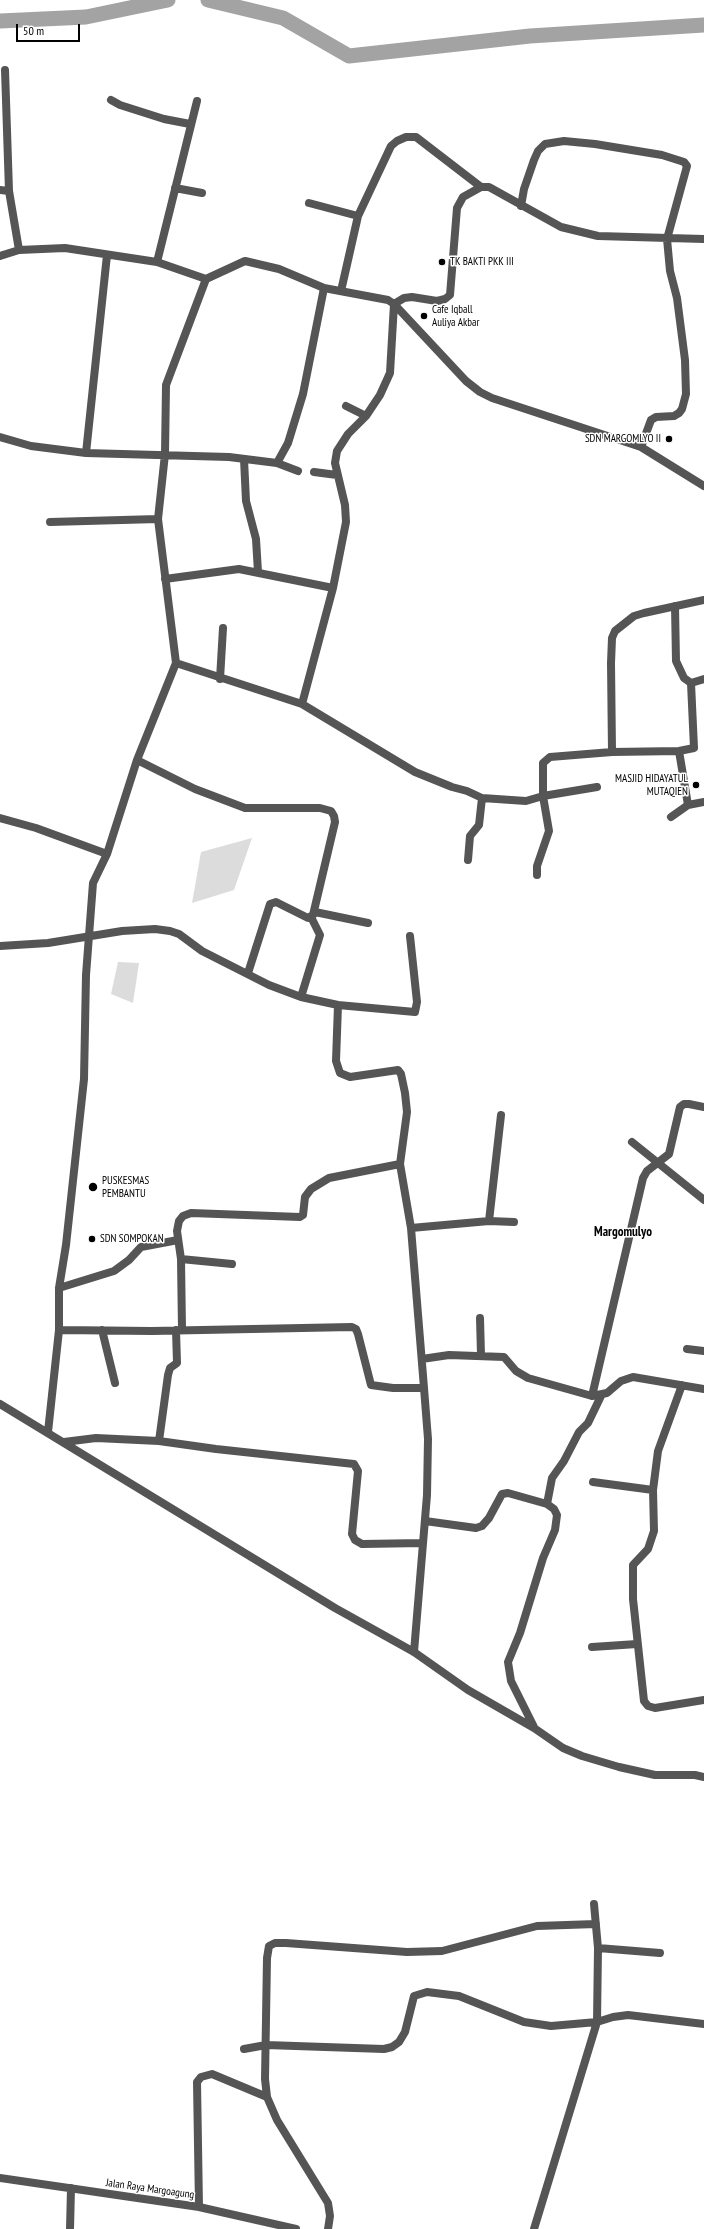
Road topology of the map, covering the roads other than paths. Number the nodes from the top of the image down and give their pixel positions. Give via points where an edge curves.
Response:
1 (5, 70) dead end
2 (111, 100) dead end
3 (197, 101) dead end
4 (190, 124) junction
5 (481, 187) junction
6 (175, 188) junction
7 (0, 190) edge
8 (9, 191) junction
9 (202, 193) dead end
10 (309, 203) dead end
11 (522, 206) junction
12 (358, 216) junction
13 (667, 239) junction
14 (704, 239) edge
15 (19, 250) junction
16 (107, 255) junction
17 (0, 256) edge
18 (157, 262) junction
19 (206, 279) junction
20 (324, 288) junction
21 (341, 291) junction
22 (394, 304) junction
23 (346, 406) dead end
24 (366, 416) junction
25 (0, 437) edge
26 (641, 447) junction
27 (86, 453) junction
28 (165, 454) junction
29 (244, 459) junction
30 (277, 464) junction
31 (298, 470) dead end
32 (314, 472) dead end
33 (337, 475) junction
34 (704, 486) edge
35 (158, 519) junction
36 (50, 522) dead end
37 (258, 572) junction
38 (165, 579) junction
39 (333, 588) junction
40 (704, 600) edge
41 (675, 606) junction
42 (223, 628) dead end
43 (176, 663) junction
44 (220, 679) junction
45 (704, 679) edge
46 (691, 683) junction
47 (302, 704) junction
48 (679, 751) junction
49 (612, 752) junction
50 (137, 760) junction
51 (597, 787) dead end
52 (543, 796) junction
53 (482, 798) junction
54 (704, 802) edge
55 (688, 805) junction
56 (671, 817) dead end
57 (0, 818) edge
58 (106, 854) junction
59 (468, 860) dead end
60 (537, 875) dead end
61 (313, 915) junction
62 (368, 923) dead end
63 (90, 935) junction
64 (410, 936) dead end
65 (0, 946) edge
66 (248, 973) junction
67 (301, 997) junction
68 (338, 1005) junction
69 (704, 1107) edge
70 (501, 1115) dead end
71 (632, 1142) dead end
72 (658, 1163) junction
73 (400, 1164) junction
74 (704, 1200) edge
75 (490, 1221) junction
76 (514, 1222) dead end
77 (411, 1228) junction
78 (178, 1240) junction
79 (181, 1259) junction
80 (232, 1264) dead end
81 (59, 1288) junction
82 (480, 1318) dead end
83 (58, 1330) junction
84 (102, 1330) junction
85 (179, 1330) junction
86 (688, 1349) dead end
87 (704, 1351) edge
88 (481, 1355) junction
89 (422, 1359) junction
90 (114, 1383) dead end
91 (682, 1385) junction
92 (424, 1388) junction
93 (704, 1389) edge
94 (592, 1396) junction
95 (601, 1396) junction
96 (0, 1404) edge
97 (48, 1432) junction
98 (159, 1440) junction
99 (64, 1442) junction
100 (593, 1482) dead end
101 (653, 1490) junction
102 (547, 1504) junction
103 (425, 1521) junction
104 (423, 1544) junction
105 (637, 1644) junction
106 (592, 1647) dead end
107 (414, 1652) junction
108 (704, 1700) edge
109 (534, 1728) junction
110 (704, 1777) edge
111 (594, 1904) dead end
112 (596, 1924) junction
113 (598, 1948) junction
114 (660, 1953) dead end
115 (597, 2022) junction
116 (704, 2024) edge
117 (266, 2045) junction
118 (244, 2049) dead end
119 (266, 2097) junction
120 (0, 2178) edge
121 (71, 2188) junction
122 (199, 2207) junction
123 (70, 2229) edge
124 (296, 2229) edge
125 (328, 2229) edge
126 (534, 2229) edge

1 - 8 street
2 - 4 street via 164,119
3 - 4 street
4 - 6 street
5 - 11 street via 489,188
5 - 12 street via 416,137 406,137 391,146
5 - 22 street via 463,197 457,208 450,295 437,301 404,298
6 - 9 street
6 - 18 street
7 - 8 street
8 - 15 street
10 - 12 street
11 - 13 street via 561,227 598,236
11 - 13 street via 524,189 534,160 545,144 564,141 662,155 684,162 687,171
12 - 21 street
13 - 14 street
13 - 26 street via 685,360 686,394 679,413 651,420
15 - 16 street via 66,248
15 - 17 street
16 - 18 street
16 - 27 street
18 - 19 street
19 - 20 street via 245,261 279,269
19 - 28 street via 166,384
20 - 21 street
20 - 30 street via 304,394 288,443
21 - 22 street via 376,297
22 - 24 street via 390,373
22 - 26 street via 480,392
23 - 24 street
24 - 33 street via 339,446 334,463
25 - 27 street via 31,446
26 - 34 street
27 - 28 street
28 - 29 street
28 - 35 street
29 - 30 street
29 - 37 street via 246,501 256,539
30 - 31 street
32 - 33 street
33 - 39 street via 345,505 346,522
35 - 36 street
35 - 38 street
37 - 38 street via 227,570
37 - 39 street
38 - 43 street
39 - 47 street
40 - 41 street
41 - 46 street via 676,660 684,678
41 - 49 street via 634,616 615,631 612,638 611,663
42 - 44 street
43 - 44 street
43 - 50 street
44 - 47 street
45 - 46 street
46 - 48 street via 695,744 691,749
47 - 53 street via 415,772
48 - 49 street
48 - 55 street
49 - 52 street via 550,757 545,760
50 - 58 street
50 - 61 street via 195,789 245,808 292,806 331,811 335,822
51 - 52 street
52 - 53 street via 526,801
52 - 60 street via 549,831 537,866
53 - 59 street via 479,825 470,836
54 - 55 street
55 - 56 street
57 - 58 street via 36,828
58 - 63 street via 93,883
61 - 62 street
61 - 66 street via 308,918 276,902 270,904
61 - 67 street via 320,935
63 - 65 street via 48,943
63 - 66 street via 154,929 170,931 214,957
63 - 81 street via 86,975 84,1079
64 - 68 street via 417,1002 415,1012
66 - 67 street via 269,985
67 - 68 street
68 - 73 street via 336,1061 340,1073 350,1076 398,1070 401,1074 407,1112
69 - 72 street via 684,1104 680,1107 669,1154
70 - 75 street
71 - 72 street
72 - 74 street
72 - 94 street via 647,1171 643,1178
73 - 77 street
73 - 78 street via 329,1178 311,1189 305,1197 303,1215 300,1217 186,1214 179,1221
75 - 76 street
75 - 77 street
77 - 89 street
78 - 79 street
78 - 81 street via 146,1246 114,1271
79 - 80 street
79 - 85 street
81 - 83 street
82 - 88 street
83 - 84 street
83 - 97 street
84 - 85 street
84 - 90 street
85 - 92 street via 352,1327 358,1334 371,1385
85 - 98 street via 177,1362 170,1368 168,1375
86 - 87 street
88 - 89 street via 449,1355
88 - 94 street via 504,1357 516,1371 528,1378
89 - 92 street
91 - 93 street
91 - 95 street via 634,1377 622,1381
91 - 101 street via 658,1451
92 - 103 street via 428,1439
94 - 95 street
95 - 102 street via 588,1422 579,1432 552,1478
96 - 97 street
97 - 99 street
98 - 99 street via 96,1438
98 - 104 street via 354,1464 358,1471 352,1534 355,1540 362,1544
99 - 107 street via 335,1608
100 - 101 street
101 - 105 street via 652,1540 648,1549 633,1566 632,1575
102 - 103 street via 508,1493 502,1494 482,1526 476,1528
102 - 109 street via 554,1509 557,1523 543,1558 520,1634 508,1662 511,1681
103 - 104 street
104 - 107 street
105 - 106 street
105 - 108 street via 644,1701 648,1706 664,1707
107 - 109 street via 468,1690
109 - 110 street via 563,1748 612,1765 655,1775
111 - 112 street
112 - 113 street
112 - 117 street via 538,1926 435,1952 275,1943 269,1946 267,1958
113 - 114 street
113 - 115 street
115 - 116 street via 628,2015
115 - 117 street via 551,2026 524,2022 459,1996 427,1992 414,1996 405,2032 399,2042 392,2047 384,2049
115 - 126 street
117 - 118 street
117 - 119 street
119 - 122 street via 212,2074 201,2077 197,2082
119 - 125 street via 277,2120 328,2204
120 - 121 street, Jalan Raya Margoagung
121 - 122 street, Jalan Raya Margoagung
121 - 123 street
122 - 124 street, Jalan Raya Margoagung

